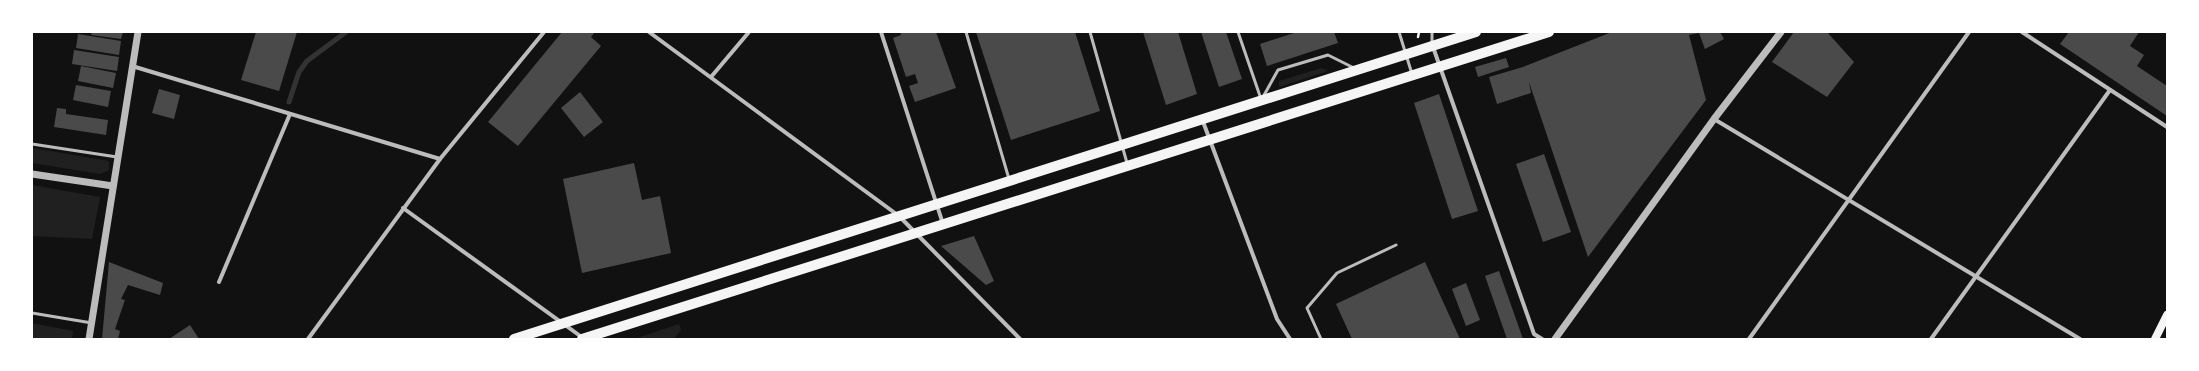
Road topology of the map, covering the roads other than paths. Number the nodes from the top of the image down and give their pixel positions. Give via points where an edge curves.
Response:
1 (138, 32) edge
2 (544, 32) edge
3 (649, 32) edge
4 (749, 32) edge
5 (881, 32) edge
6 (966, 32) edge
7 (1090, 32) edge
8 (1238, 32) edge
9 (1399, 32) edge
10 (1432, 32) edge
11 (1476, 32) edge
12 (1549, 32) edge
13 (1781, 32) edge
14 (1969, 32) edge
15 (2022, 32) edge
16 (1432, 46) junction
17 (1406, 54) junction
18 (132, 66) junction
19 (1440, 67) junction
20 (1358, 70) junction
21 (1413, 76) junction
22 (711, 77) junction
23 (2110, 90) junction
24 (1262, 101) junction
25 (290, 114) junction
26 (1202, 119) junction
27 (1714, 120) junction
28 (2167, 127) edge
29 (1210, 140) junction
30 (32, 144) edge
31 (1122, 145) junction
32 (118, 157) junction
33 (440, 159) junction
34 (1128, 166) junction
35 (32, 174) edge
36 (1010, 181) junction
37 (113, 186) junction
38 (1848, 200) junction
39 (937, 204) junction
40 (403, 208) junction
41 (900, 216) junction
42 (943, 224) junction
43 (916, 233) junction
44 (1396, 245) dead end
45 (1976, 277) junction
46 (219, 282) dead end
47 (32, 313) edge
48 (2167, 315) edge
49 (92, 323) junction
50 (562, 324) junction
51 (89, 339) edge
52 (308, 339) edge
53 (514, 339) edge
54 (583, 339) edge
55 (1020, 339) edge
56 (1290, 339) edge
57 (1321, 339) edge
58 (1542, 339) edge
59 (1555, 339) edge
60 (1749, 339) edge
61 (1931, 339) edge
62 (2080, 339) edge
63 (2155, 339) edge

1 - 18 street
2 - 33 street
3 - 22 street
4 - 22 street
5 - 39 street
6 - 36 lane
7 - 31 lane
8 - 24 lane
9 - 17 lane
10 - 16 lane
11 - 16 main road
12 - 19 main road
13 - 27 street
14 - 38 street
15 - 23 street
16 - 17 main road
16 - 19 street
17 - 20 main road
17 - 21 lane
18 - 25 street
18 - 32 street
19 - 21 main road
19 - 58 street via 1534,334
20 - 24 main road
20 - 24 lane via 1328,55 1278,70
21 - 29 main road
22 - 41 street
23 - 28 street
23 - 45 street
24 - 26 main road
25 - 33 street
25 - 46 street
26 - 29 street
26 - 31 main road
27 - 38 street
27 - 59 street
29 - 34 main road
29 - 56 street via 1277,319
30 - 32 lane
31 - 34 lane
31 - 36 main road
32 - 37 street
33 - 40 street
34 - 42 main road
35 - 37 street
36 - 39 main road
37 - 49 street
38 - 45 street
38 - 60 street
39 - 41 main road
39 - 42 street
40 - 50 street
40 - 52 street
41 - 43 street
41 - 50 main road
42 - 43 main road
43 - 54 main road
43 - 55 street
44 - 57 lane via 1337,273 1307,308
45 - 61 street
45 - 62 street
47 - 49 lane
48 - 63 main road
49 - 51 street
50 - 53 main road
50 - 54 street

